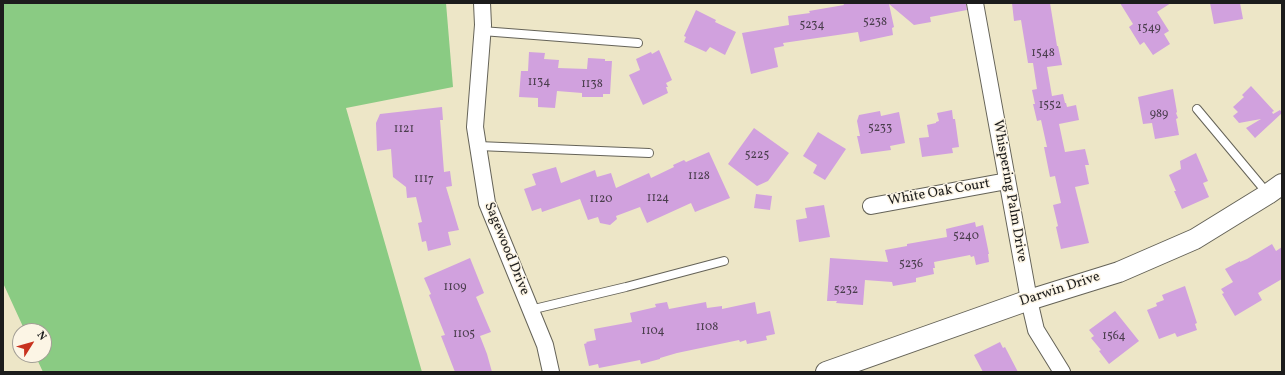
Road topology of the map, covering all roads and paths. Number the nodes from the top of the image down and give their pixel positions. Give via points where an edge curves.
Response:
1 (482, 3) edge
2 (975, 3) edge
3 (482, 31) junction
4 (638, 43) dead end
5 (1198, 109) dead end
6 (478, 146) junction
7 (649, 153) dead end
8 (1007, 181) junction
9 (1275, 189) edge
10 (871, 206) dead end
11 (724, 261) dead end
12 (1029, 300) junction
13 (530, 310) junction
14 (551, 372) edge
15 (826, 372) edge
16 (1062, 372) edge

1 - 3 street, Sagewood Drive
2 - 8 street, Whispering Palm Drive
3 - 4 lane
3 - 6 street, Sagewood Drive via 475,127
5 - 9 lane
6 - 7 lane
6 - 13 street, Sagewood Drive via 487,203
8 - 10 street, White Oak Court
8 - 12 street, Whispering Palm Drive
9 - 12 street, Darwin Drive via 1195,240 1119,272
11 - 13 lane
12 - 15 street, Darwin Drive
12 - 16 street, Whispering Palm Drive via 1036,330
13 - 14 street, Sagewood Drive via 544,345

